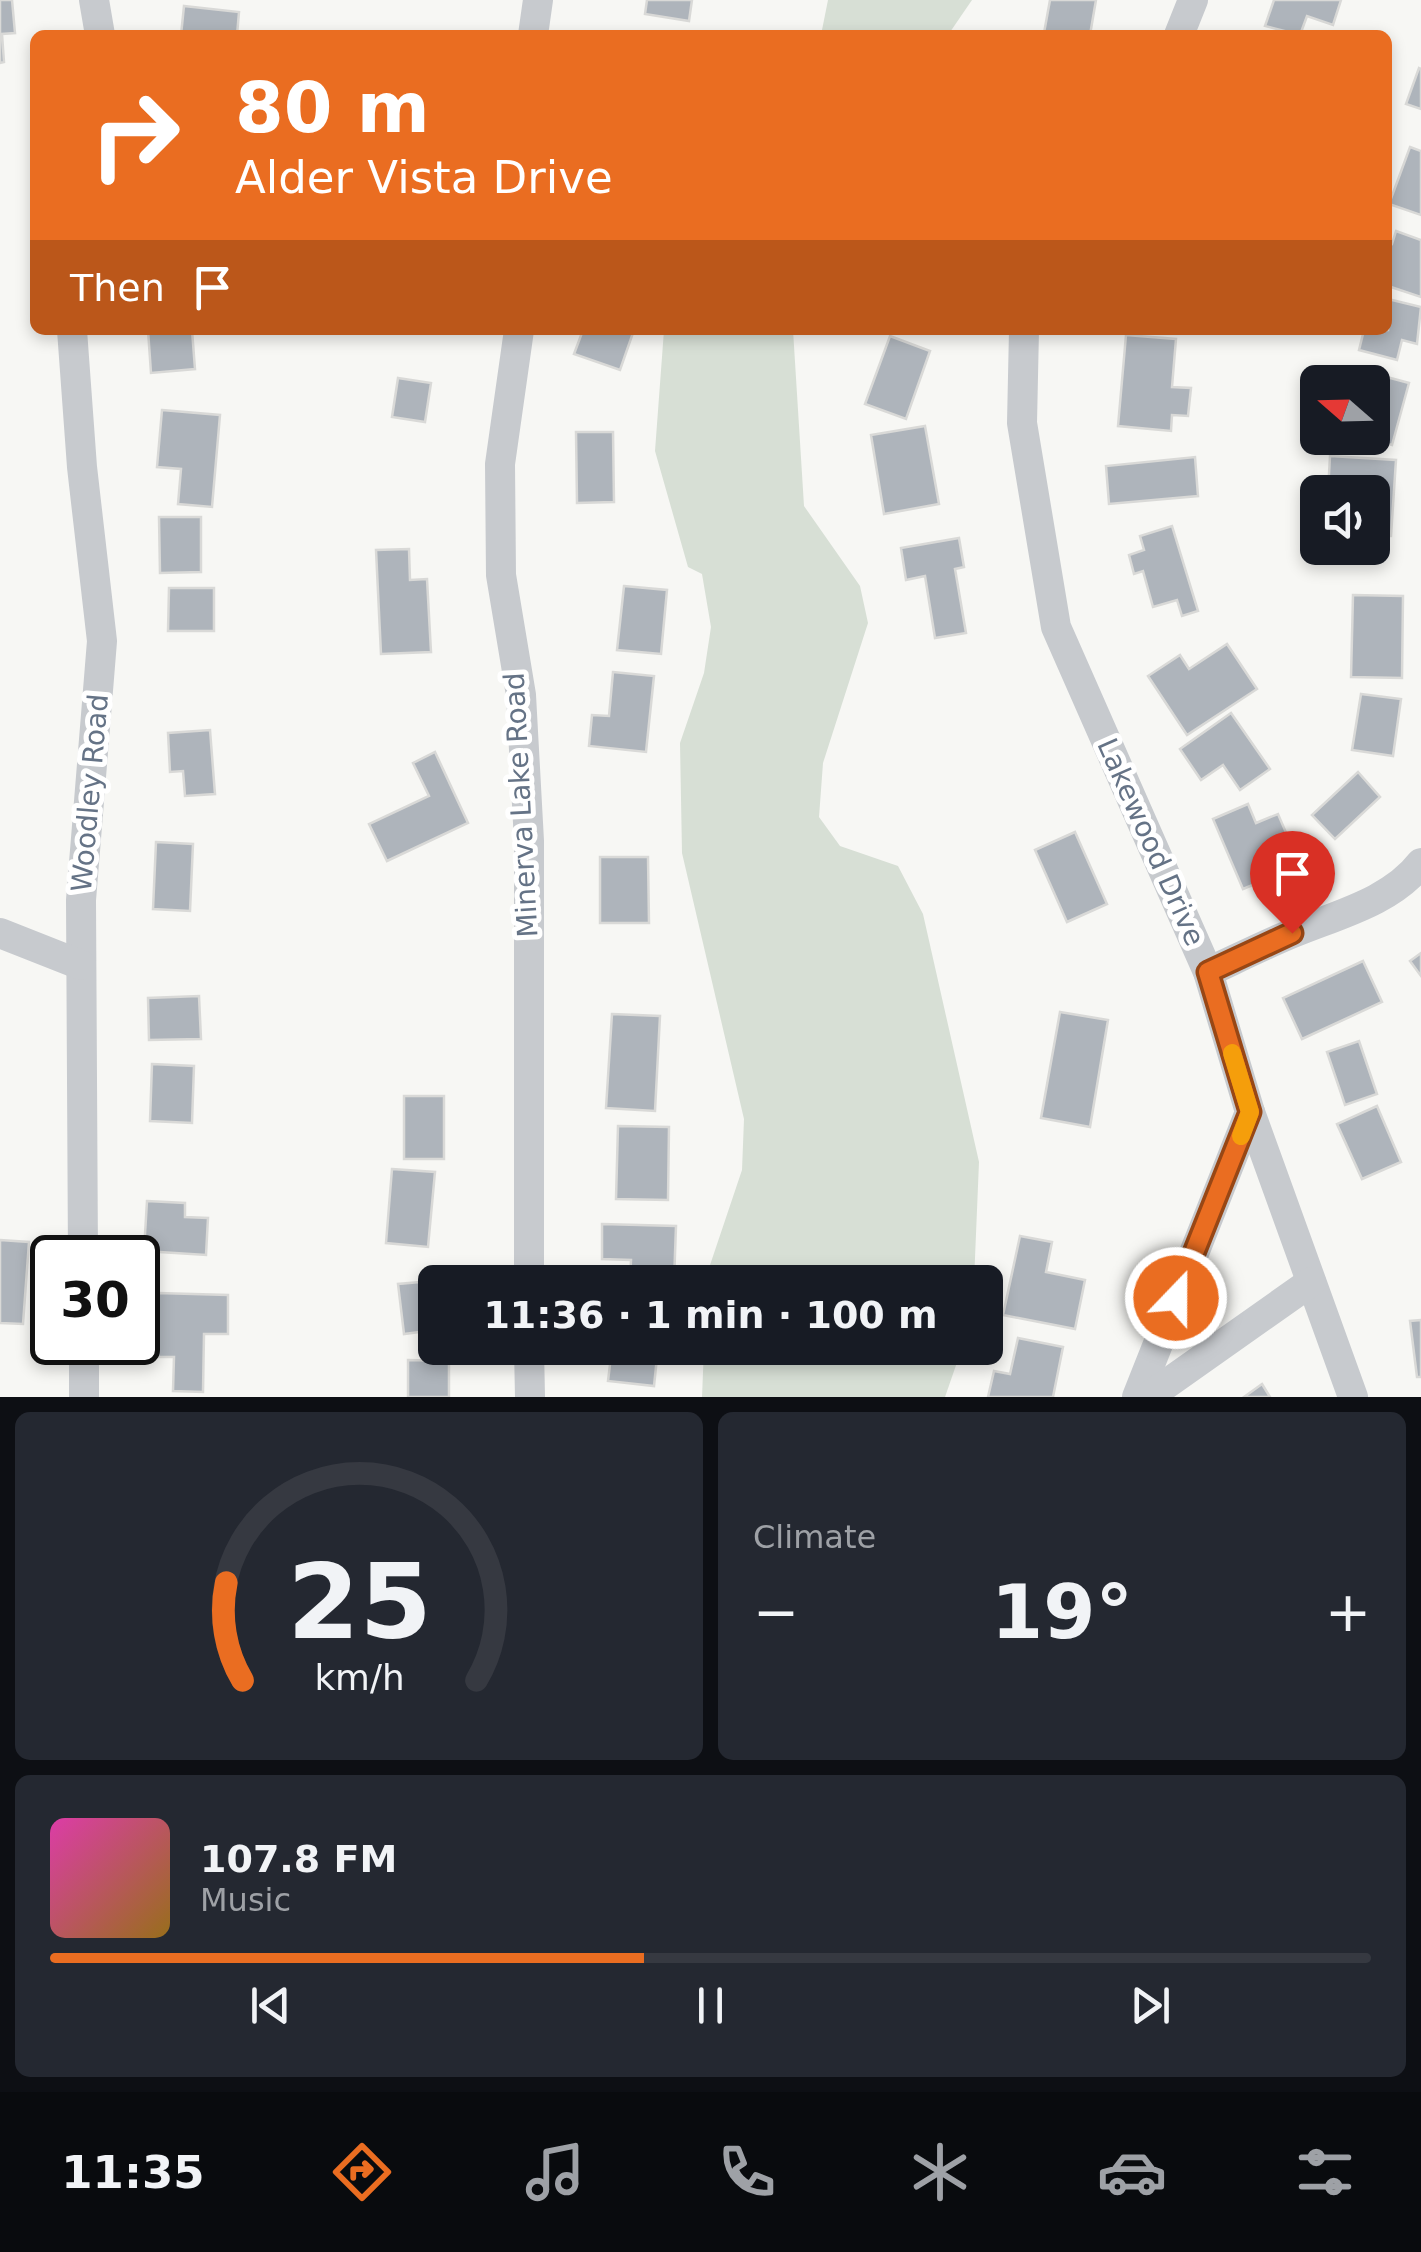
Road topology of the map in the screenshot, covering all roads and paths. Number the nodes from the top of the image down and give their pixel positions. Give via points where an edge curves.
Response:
1 (94, 0) edge
2 (538, 0) edge
3 (1193, 0) edge
4 (99, 30) edge
5 (535, 30) edge
6 (1181, 30) edge
7 (72, 335) edge
8 (518, 335) edge
9 (1024, 335) edge
10 (1421, 863) edge
11 (0, 933) edge
12 (81, 965) junction
13 (1208, 972) junction
14 (1250, 1112) junction
15 (83, 1235) edge
16 (529, 1265) edge
17 (1312, 1282) junction
18 (84, 1365) edge
19 (529, 1365) edge
20 (84, 1397) edge
21 (530, 1397) edge
22 (1137, 1397) edge
23 (1148, 1397) edge
24 (1353, 1397) edge

1 - 4 street
2 - 5 street
3 - 6 street
7 - 12 street, Woodley Road via 102,641
8 - 16 street, Minerva Lake Road via 500,464 501,575 521,695 529,841
9 - 13 street, Lakewood Drive via 1022,423 1056,628
10 - 13 street via 1362,906
11 - 12 street
12 - 15 street, Woodley Road
13 - 14 street, Lakewood Drive
14 - 17 street, Lakewood Drive
14 - 22 street
17 - 23 street
17 - 24 street, Lakewood Drive
18 - 20 street
19 - 21 street

